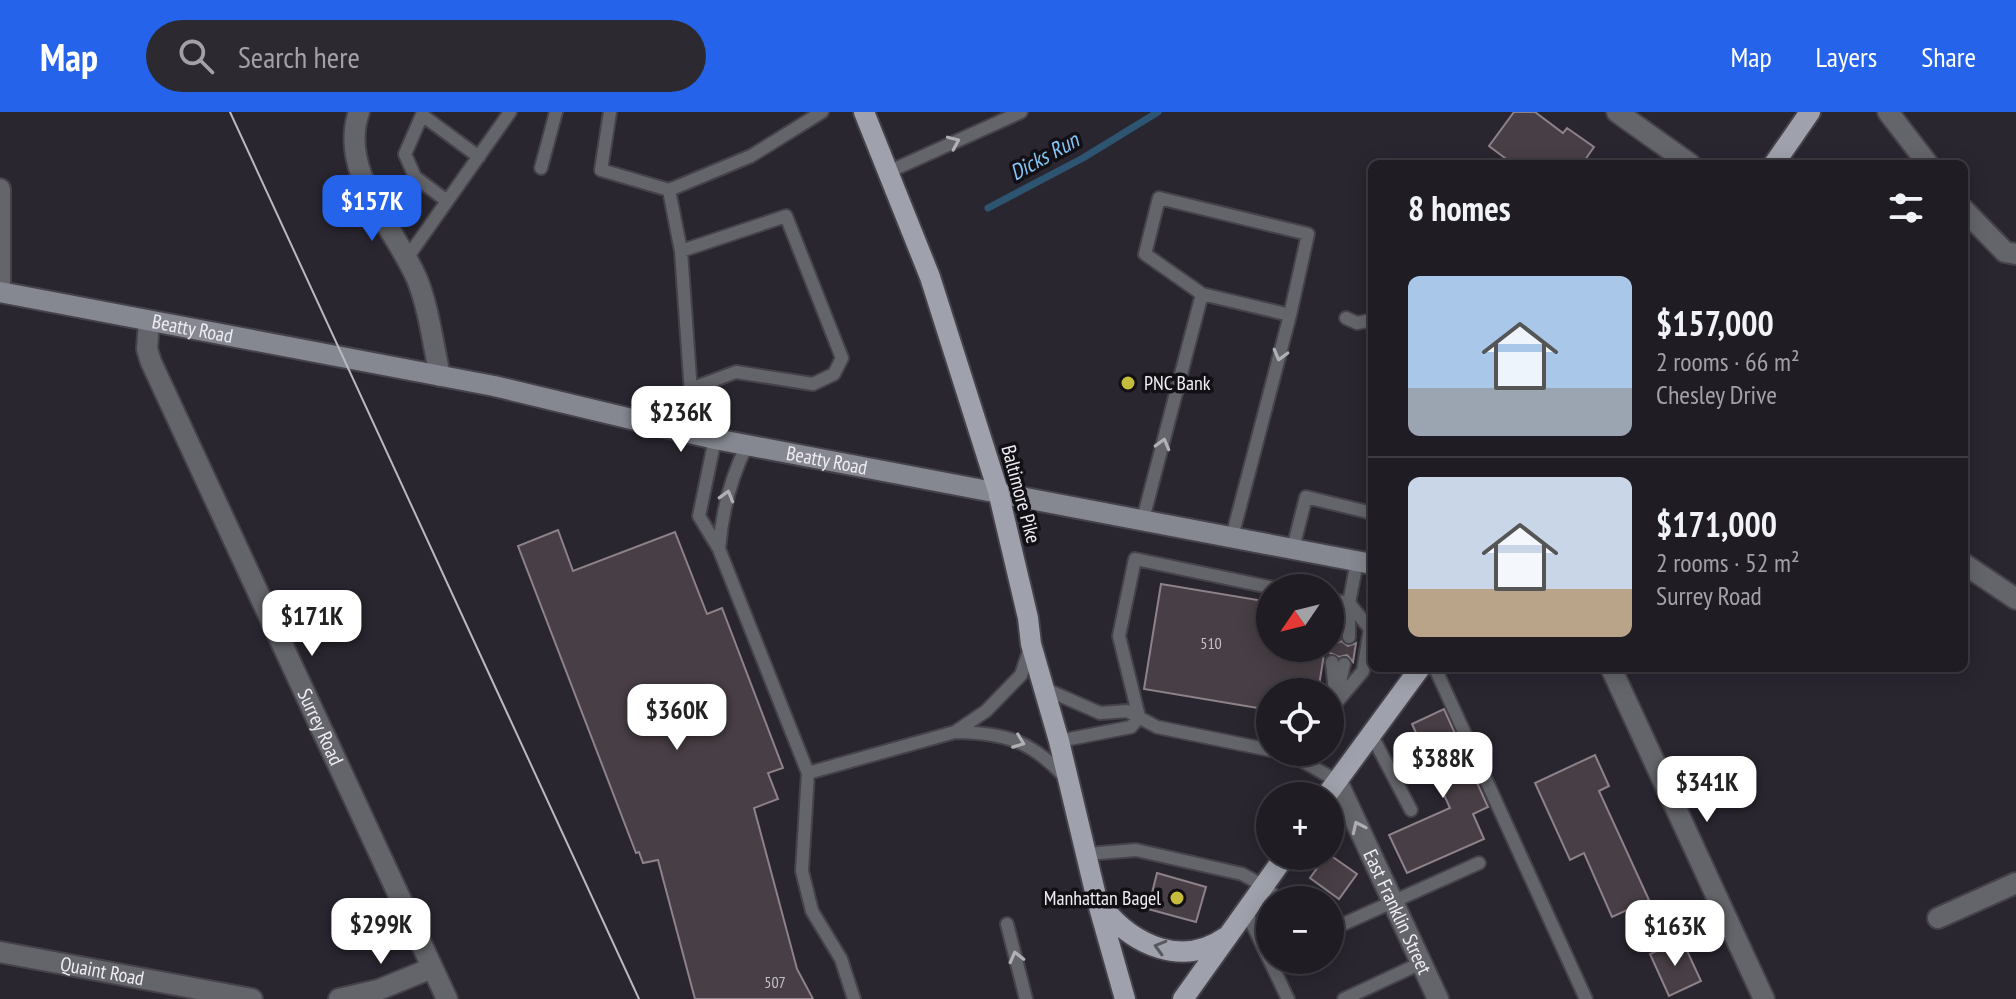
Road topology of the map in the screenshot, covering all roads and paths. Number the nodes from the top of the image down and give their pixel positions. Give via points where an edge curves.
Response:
1 (359, 112) edge
2 (510, 112) edge
3 (556, 112) edge
4 (610, 112) edge
5 (822, 112) edge
6 (864, 112) edge
7 (1021, 112) edge
8 (1617, 112) edge
9 (1810, 112) edge
10 (1888, 112) edge
11 (479, 157) junction
12 (1684, 160) edge
13 (1777, 160) edge
14 (1925, 160) edge
15 (541, 168) dead end
16 (888, 172) junction
17 (0, 189) edge
18 (669, 190) junction
19 (447, 201) junction
20 (1968, 214) edge
21 (681, 251) junction
22 (2016, 254) edge
23 (407, 258) junction
24 (0, 292) edge
25 (1202, 294) junction
26 (1290, 315) junction
27 (1346, 318) dead end
28 (149, 321) junction
29 (1368, 321) edge
30 (440, 376) junction
31 (693, 388) junction
32 (694, 435) junction
33 (715, 439) junction
34 (747, 445) junction
35 (998, 491) junction
36 (1368, 512) edge
37 (1143, 519) junction
38 (1232, 537) junction
39 (1293, 548) junction
40 (719, 549) junction
41 (1365, 563) edge
42 (1968, 567) edge
43 (1256, 584) edge
44 (2016, 599) edge
45 (1344, 602) edge
46 (1349, 603) junction
47 (1344, 627) edge
48 (1368, 627) edge
49 (1368, 641) edge
50 (1031, 644) junction
51 (1338, 663) dead end
52 (1417, 672) edge
53 (1437, 672) edge
54 (1613, 672) edge
55 (1336, 678) edge
56 (1043, 688) junction
57 (1344, 693) edge
58 (1139, 717) junction
59 (955, 732) junction
60 (1371, 734) junction
61 (1059, 741) junction
62 (1256, 747) edge
63 (1308, 766) edge
64 (808, 773) junction
65 (1069, 781) junction
66 (1325, 782) edge
67 (1336, 782) edge
68 (1411, 810) dead end
69 (1344, 811) edge
70 (1087, 854) junction
71 (1479, 863) dead end
72 (2016, 883) edge
73 (1261, 886) edge
74 (1097, 900) junction
75 (1393, 903) junction
76 (1256, 904) edge
77 (1246, 911) junction
78 (1938, 918) dead end
79 (1007, 924) dead end
80 (1344, 924) edge
81 (1232, 932) junction
82 (0, 952) edge
83 (1421, 963) junction
84 (432, 968) junction
85 (252, 999) edge
86 (339, 999) edge
87 (447, 999) edge
88 (854, 999) edge
89 (1026, 999) edge
90 (1125, 999) edge
91 (1183, 999) edge
92 (1288, 999) edge
93 (1344, 999) edge
94 (1438, 999) edge
95 (1586, 999) edge
96 (1764, 999) edge

1 - 23 street via 355,142 364,181
2 - 11 lane
3 - 15 lane
4 - 18 lane via 601,170
5 - 18 lane via 751,156
6 - 16 main road, Baltimore Pike
16 -> 7 lane
8 - 12 street
9 - 13 main road
10 - 14 street
11 - 19 lane
11 - 19 lane via 422,115 405,154 415,177
16 - 35 main road, Baltimore Pike via 930,277
17 - 24 street
18 - 21 lane
19 - 23 lane
20 - 22 street via 2005,252
21 - 31 lane
21 - 31 lane via 786,216 842,358 834,374 813,384 736,372
23 - 30 street via 425,307
24 - 28 street, Beatty Road
25 - 26 lane
25 - 26 lane via 1145,254 1159,198 1308,234
37 -> 25 lane
26 -> 38 lane
27 - 29 lane
28 - 30 street, Beatty Road
28 - 84 street, Surrey Road via 151,362
30 - 32 street, Beatty Road
31 - 32 lane
32 - 33 street, Beatty Road
33 - 34 street, Beatty Road
33 - 40 lane via 699,516
34 - 35 street, Beatty Road
40 -> 34 lane via 722,513
35 - 37 street, Beatty Road
35 - 50 main road, Baltimore Pike
36 - 39 lane via 1306,497
37 - 38 street, Beatty Road
38 - 39 street, Beatty Road
39 - 41 street, Beatty Road
40 - 64 lane
41 - 46 lane
42 - 44 street
43 - 58 lane via 1135,559 1119,636
45 - 46 lane
46 - 47 lane
46 - 48 lane
49 - 57 lane via 1363,671
50 - 56 main road, Baltimore Pike
50 - 59 lane via 1021,675 986,711
51 - 55 lane
52 - 60 main road
53 - 95 lane
54 - 96 street
56 - 58 lane via 1100,713 1127,711
56 - 61 main road, Baltimore Pike
58 - 61 lane via 1131,727
58 - 62 lane via 1157,727
59 - 64 lane
59 -> 65 lane via 992,733 1026,743
60 - 67 main road
60 - 68 lane
61 - 65 main road, Baltimore Pike
63 - 66 lane
64 - 88 lane via 802,871 812,911 841,959
65 - 70 main road, Baltimore Pike
75 -> 69 street, East Franklin Street
70 - 73 lane via 1136,850 1242,874
70 - 74 main road, Baltimore Pike
71 - 75 lane
72 - 78 street
81 -> 74 main road via 1213,946 1158,948 1119,927
74 - 90 main road, Baltimore Pike
75 - 80 lane
75 - 83 street, East Franklin Street
76 - 77 main road
77 - 81 main road
77 - 92 lane
89 -> 79 lane
81 - 91 main road
82 - 85 street, Quaint Road
83 - 93 lane
83 - 94 street, East Franklin Street
84 - 86 street
84 - 87 street, Surrey Road

